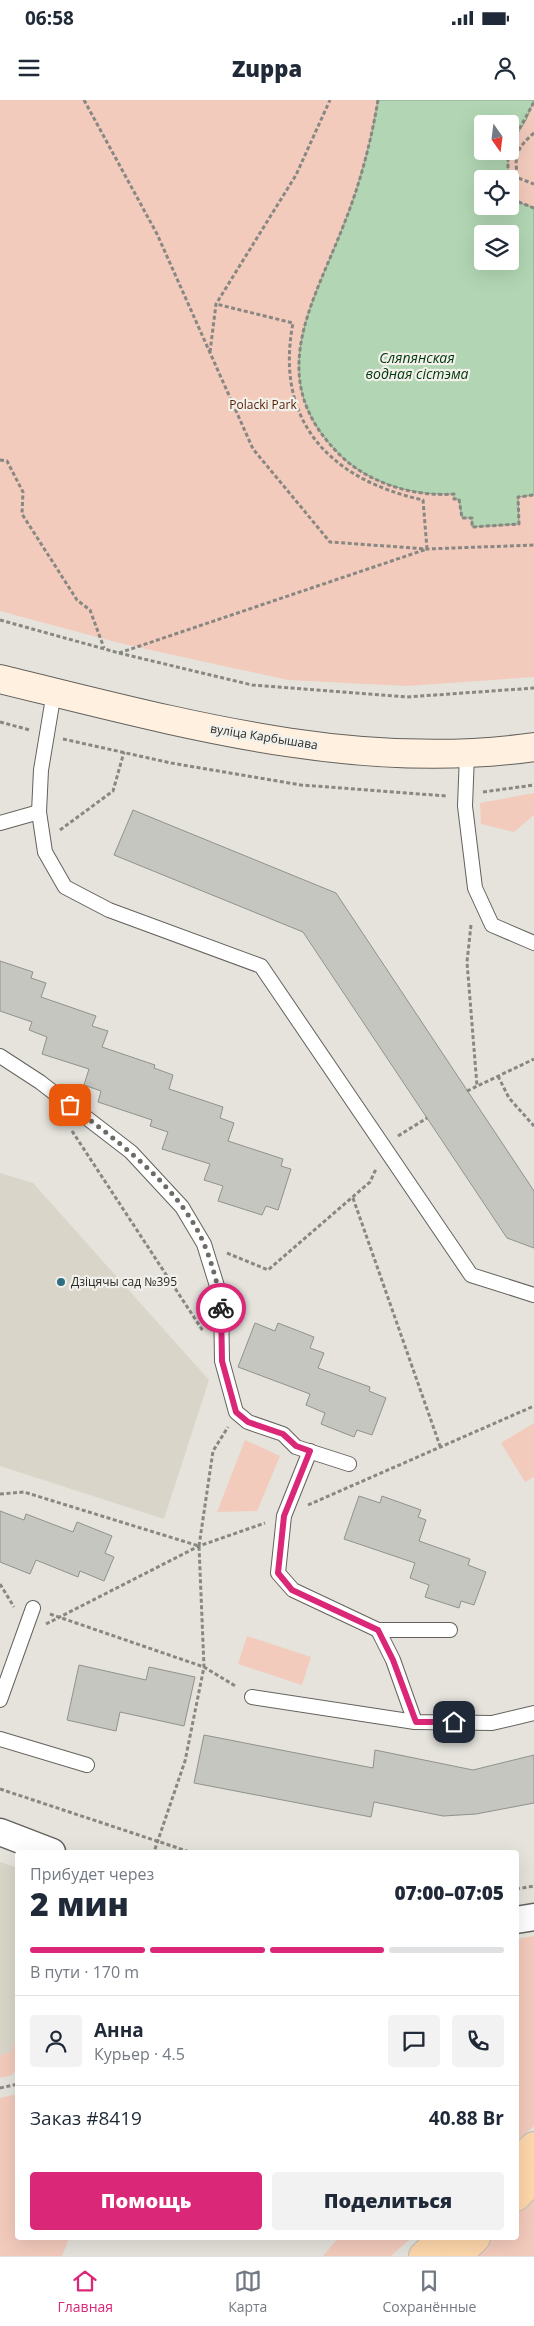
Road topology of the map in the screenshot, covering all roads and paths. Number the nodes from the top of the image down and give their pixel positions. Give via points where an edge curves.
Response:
1 (84, 100) edge
2 (330, 100) edge
3 (378, 100) edge
4 (534, 102) edge
5 (519, 130) edge
6 (534, 133) edge
7 (534, 184) edge
8 (519, 202) edge
9 (534, 208) edge
10 (216, 304) junction
11 (210, 353) junction
12 (0, 460) edge
13 (534, 495) edge
14 (534, 545) edge
15 (427, 549) junction
16 (0, 620) edge
17 (104, 649) junction
18 (119, 653) junction
19 (0, 679) edge
20 (534, 688) edge
21 (54, 692) junction
22 (0, 722) edge
23 (46, 735) junction
24 (534, 747) edge
25 (124, 752) junction
26 (467, 754) junction
27 (534, 785) edge
28 (465, 794) junction
29 (39, 812) junction
30 (0, 823) edge
31 (44, 842) junction
32 (475, 888) junction
33 (534, 942) edge
34 (0, 1056) edge
35 (534, 1059) edge
36 (498, 1076) junction
37 (477, 1086) junction
38 (467, 1091) dead end
39 (427, 1118) dead end
40 (67, 1123) dead end
41 (534, 1126) edge
42 (384, 1145) junction
43 (353, 1198) junction
44 (204, 1244) junction
45 (534, 1296) edge
46 (222, 1361) junction
47 (236, 1412) junction
48 (440, 1446) dead end
49 (310, 1451) junction
50 (348, 1464) dead end
51 (0, 1494) edge
52 (199, 1546) junction
53 (33, 1608) joint
54 (378, 1630) junction
55 (450, 1630) dead end
56 (204, 1667) junction
57 (4, 1678) edge
58 (252, 1697) joint
59 (0, 1700) edge
60 (534, 1713) edge
61 (416, 1722) junction
62 (0, 1739) edge
63 (87, 1765) dead end
64 (0, 1789) edge
65 (0, 1832) edge
66 (158, 1841) junction
67 (47, 1850) edge
68 (155, 1850) edge
69 (184, 1850) edge
70 (534, 1886) edge
71 (519, 1888) edge
72 (534, 1918) edge
73 (519, 1920) edge
74 (15, 2084) edge
75 (0, 2088) edge
76 (534, 2146) edge
77 (519, 2160) edge
78 (534, 2179) edge
79 (519, 2194) edge
80 (440, 2240) edge
81 (474, 2240) edge
82 (424, 2256) edge
83 (458, 2256) edge

1 - 11 path via 156,234
2 - 10 path via 296,176
3 - 13 path via 352,203 305,323 299,361 304,398 321,433 346,460 361,471 406,490 454,494 454,499 459,498 462,518 472,518 472,527 519,524 518,497
4 - 5 path
6 - 7 path via 520,145 516,163 518,178
8 - 9 path
10 - 11 path
10 - 15 path via 293,324 288,357 289,377 302,417 313,437 349,472 397,494 423,500
11 - 15 path via 253,449 330,542
12 - 17 path via 7,461 24,492 22,514 77,600 90,610
14 - 15 path
15 - 18 path
16 - 17 path
17 - 18 path
18 - 20 path via 252,685 407,697
19 - 21 main road, вуліца Карбышава
21 - 23 lane
21 - 26 main road, вуліца Карбышава via 202,727 292,742 404,753
22 - 23 path
23 - 25 path
23 - 29 lane
24 - 26 main road, вуліца Карбышава
25 - 28 path via 301,785 438,797
25 - 31 path via 114,791
26 - 28 lane
27 - 28 path
28 - 32 lane
29 - 30 lane
29 - 31 lane
31 - 42 lane via 45,852 65,887 109,910 261,966
32 - 33 lane via 492,925
32 - 37 path via 467,962
34 - 44 lane via 40,1082 131,1152 182,1207
35 - 36 path
36 - 37 path
36 - 41 path via 510,1098
37 - 38 path
39 - 42 path
40 - 46 path
42 - 43 path via 370,1182
42 - 45 lane via 471,1275
43 - 44 path via 268,1270
43 - 48 path
44 - 46 lane via 221,1299
46 - 47 lane
47 - 49 lane via 248,1422 283,1434 296,1446
47 - 52 path via 213,1451
49 - 50 lane
49 - 54 lane via 284,1516 278,1573 292,1590
51 - 52 path via 24,1492
52 - 56 path
53 - 56 path
53 - 57 lane
54 - 55 lane
54 - 61 lane
56 - 58 path
56 - 66 path via 184,1762
57 - 59 lane
58 - 61 lane
60 - 61 lane via 492,1723
62 - 63 lane
64 - 66 path
65 - 67 street
66 - 68 path
66 - 69 path
70 - 71 path
72 - 73 street
74 - 75 path
76 - 77 highway
78 - 79 highway
80 - 82 highway
81 - 83 highway

